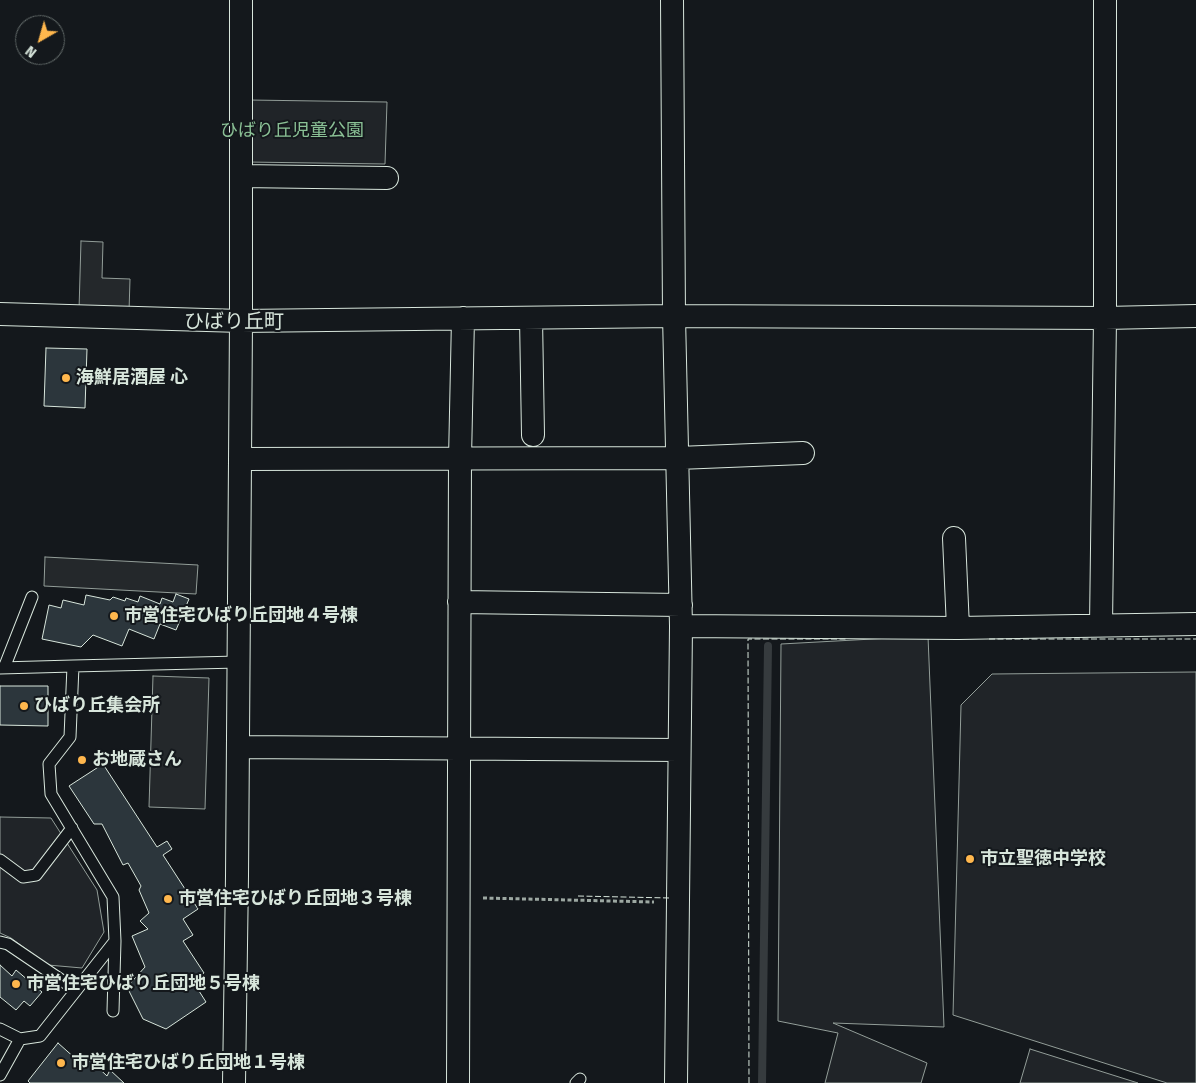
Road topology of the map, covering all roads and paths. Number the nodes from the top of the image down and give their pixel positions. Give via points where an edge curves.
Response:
1 (241, 0) edge
2 (672, 0) edge
3 (1104, 0) edge
4 (241, 176) junction
5 (387, 178) dead end
6 (0, 314) edge
7 (674, 316) junction
8 (1196, 316) edge
9 (464, 318) junction
10 (531, 318) junction
11 (1105, 318) junction
12 (241, 321) junction
13 (533, 435) dead end
14 (803, 453) dead end
15 (460, 458) junction
16 (678, 458) junction
17 (240, 459) junction
18 (954, 538) dead end
19 (32, 597) dead end
20 (459, 602) junction
21 (681, 616) junction
22 (1196, 624) edge
23 (1101, 625) junction
24 (958, 628) junction
25 (238, 662) junction
26 (73, 666) junction
27 (2, 668) edge
28 (238, 747) junction
29 (459, 748) junction
30 (680, 750) junction
31 (72, 828) junction
32 (0, 860) edge
33 (458, 898) junction
34 (677, 903) junction
35 (0, 942) edge
36 (115, 942) junction
37 (76, 990) junction
38 (113, 1011) dead end
39 (0, 1029) edge
40 (20, 1039) junction
41 (0, 1075) edge
42 (234, 1083) edge
43 (458, 1083) edge
44 (676, 1083) edge

1 - 4 street
2 - 7 street
3 - 11 street
4 - 5 street
4 - 12 street
6 - 12 street
7 - 10 street
7 - 11 street
7 - 16 street
8 - 11 street
9 - 10 street
9 - 12 street
9 - 15 street
10 - 13 street
11 - 23 street
12 - 17 street
14 - 16 street
15 - 16 street
15 - 17 street
15 - 20 street
16 - 21 street
17 - 25 street
18 - 24 street
19 - 27 lane
20 - 21 street
20 - 29 street
21 - 24 street
21 - 30 street
22 - 23 street
23 - 24 street
25 - 26 lane
25 - 28 street
26 - 27 lane
26 - 31 lane via 70,737 49,764 51,794
28 - 29 street
28 - 42 street
29 - 30 street
29 - 33 street
30 - 34 street
31 - 32 lane via 36,876 23,877
31 - 36 lane via 113,897
33 - 34 path
33 - 43 street
34 - 44 street
35 - 37 lane via 8,944
36 - 37 lane
36 - 38 lane
37 - 40 lane via 40,1036
39 - 40 lane
40 - 41 lane

